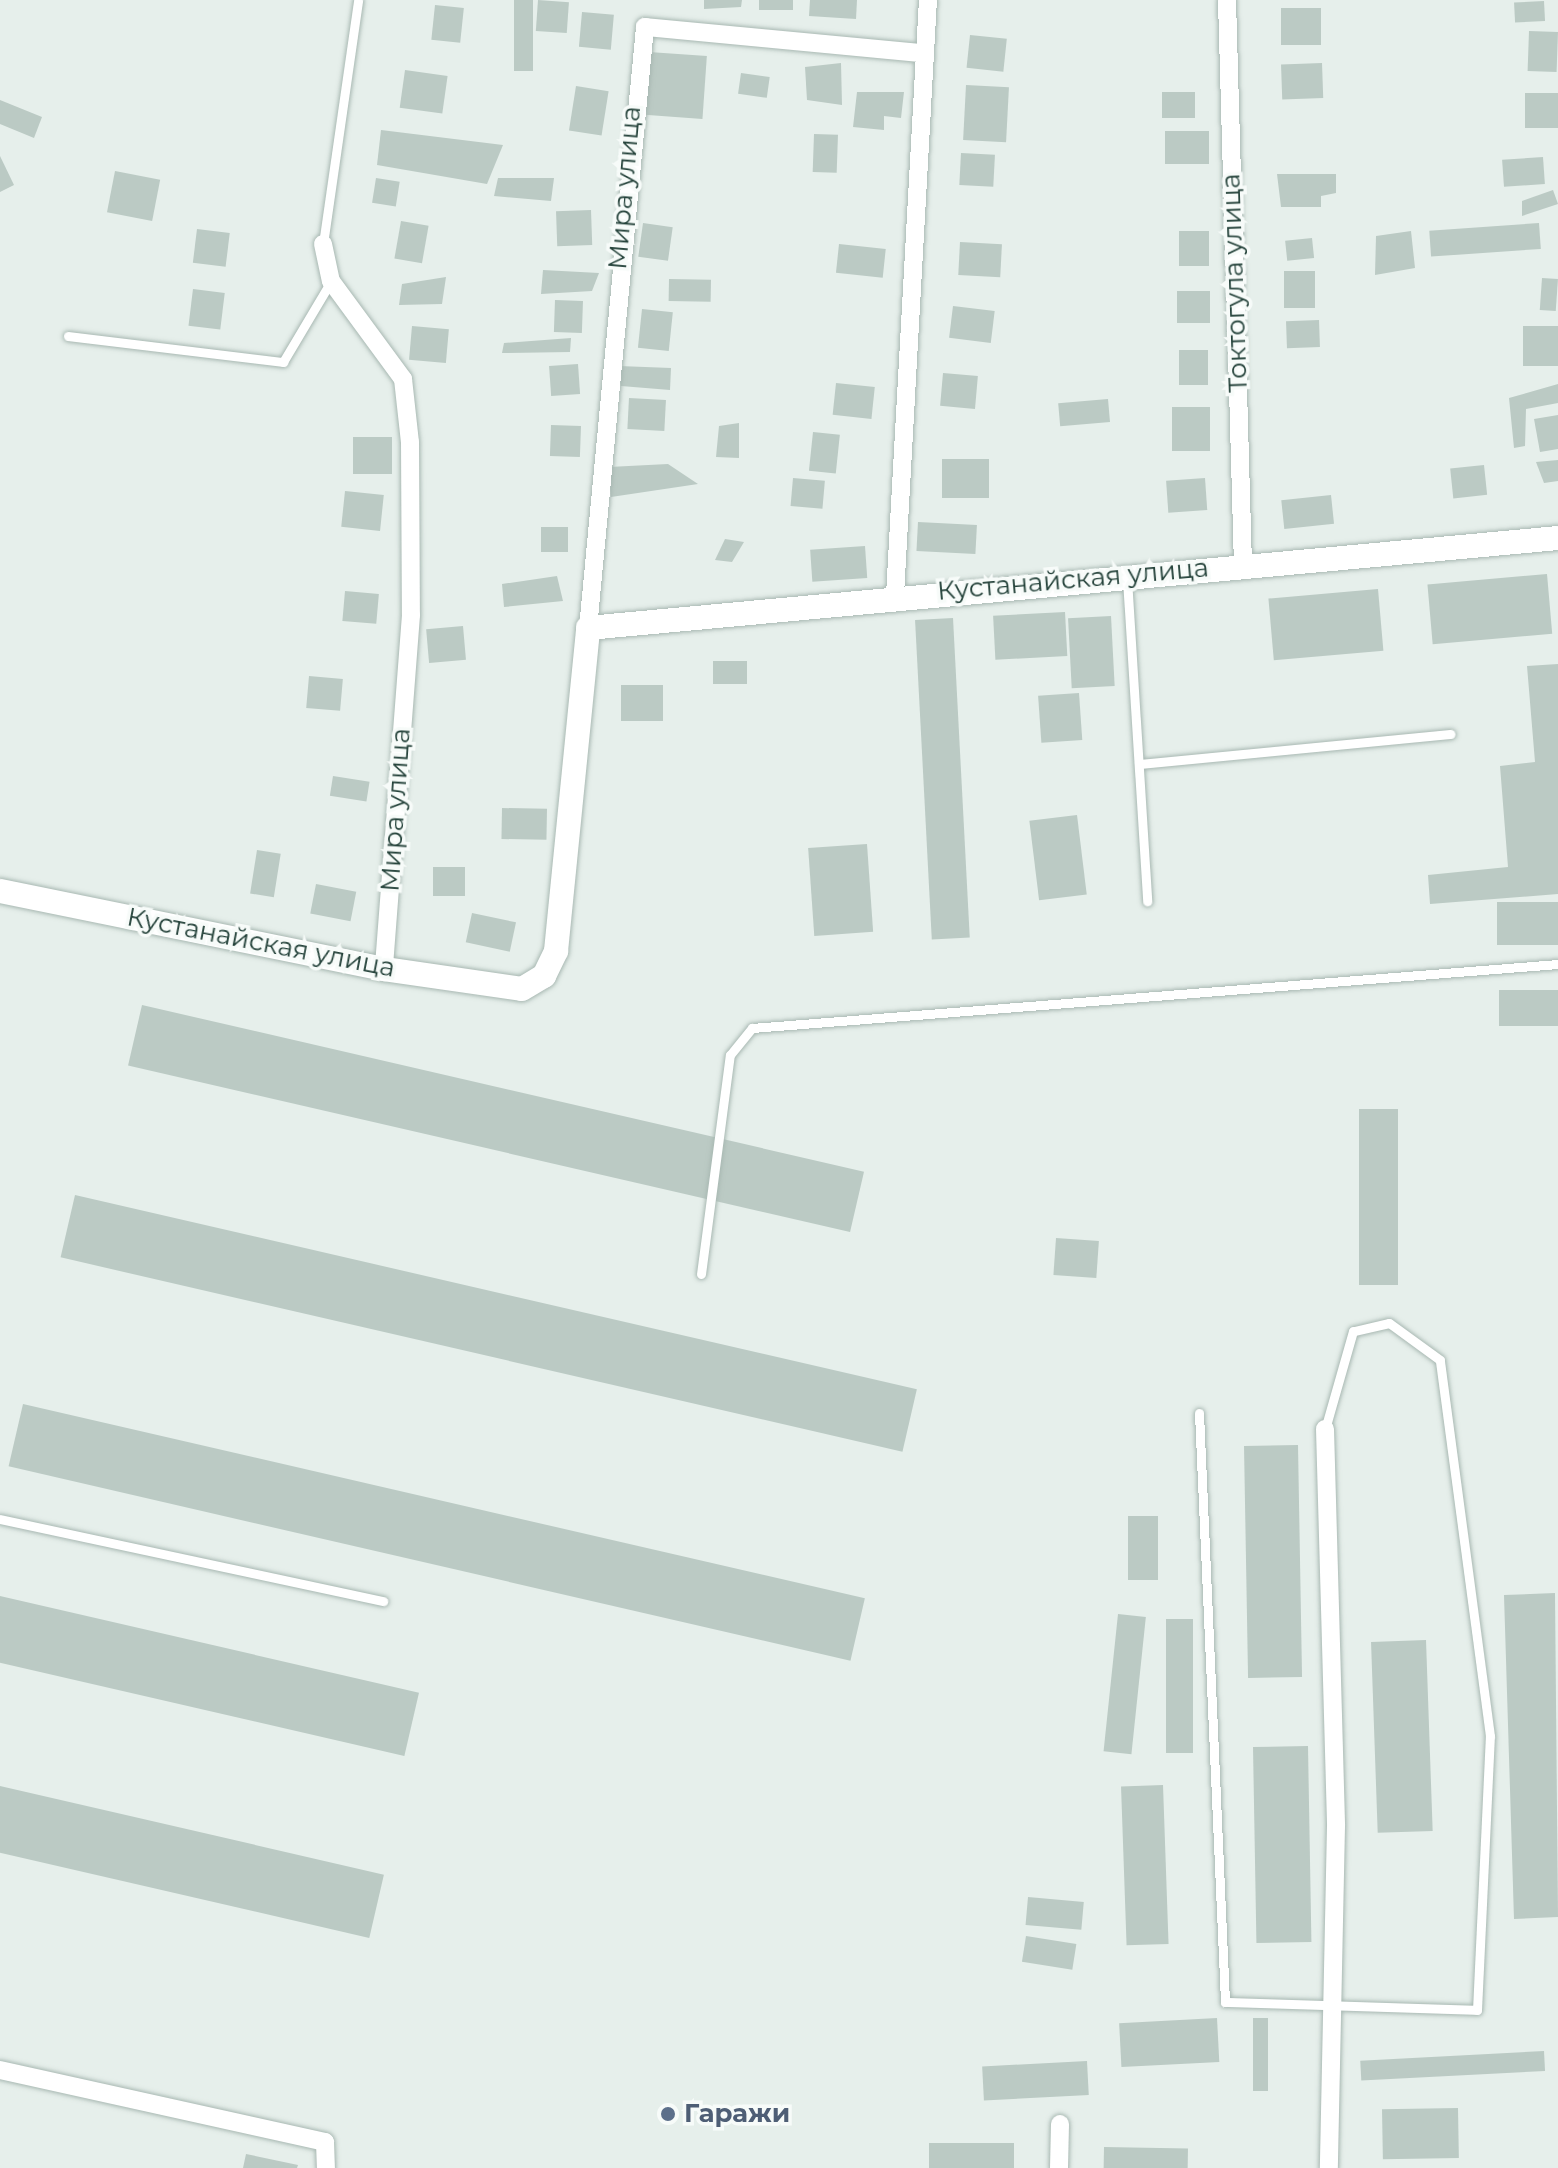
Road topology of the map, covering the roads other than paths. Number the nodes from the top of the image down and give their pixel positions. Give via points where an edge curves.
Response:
1 (358, 0) edge
2 (928, 0) edge
3 (1227, 0) edge
4 (922, 53) junction
5 (323, 244) joint
6 (331, 281) junction
7 (68, 336) dead end
8 (1558, 538) edge
9 (1243, 565) junction
10 (1127, 576) junction
11 (895, 595) junction
12 (588, 628) junction
13 (1451, 734) dead end
14 (1139, 764) junction
15 (0, 891) edge
16 (1147, 901) dead end
17 (1558, 964) edge
18 (384, 969) junction
19 (701, 1274) dead end
20 (1199, 1413) dead end
21 (1325, 1429) joint
22 (0, 1519) edge
23 (383, 1601) dead end
24 (1333, 2010) junction
25 (0, 2070) edge
26 (1060, 2124) dead end
27 (326, 2168) edge
28 (1059, 2168) edge
29 (1329, 2168) edge

1 - 5 lane
2 - 4 street
3 - 9 street, Токтогула улица
4 - 11 street
4 - 12 street, Мира улица via 645,27
5 - 6 street, Мира улица
6 - 7 lane via 283,362
6 - 18 street, Мира улица via 403,379 410,442 411,615
8 - 9 street, Кустанайская улица
9 - 10 street, Кустанайская улица
10 - 11 street, Кустанайская улица
10 - 14 lane
11 - 12 street, Кустанайская улица
12 - 18 street, Кустанайская улица via 556,951 544,976 522,989
13 - 14 lane
14 - 16 lane
15 - 18 street, Кустанайская улица
17 - 19 lane via 752,1028 730,1055
20 - 24 lane via 1225,2002
21 - 24 street via 1336,1826
21 - 24 lane via 1353,1331 1389,1323 1440,1360 1490,1736 1477,2010
22 - 23 lane
24 - 29 street
25 - 27 street via 325,2142
26 - 28 street

